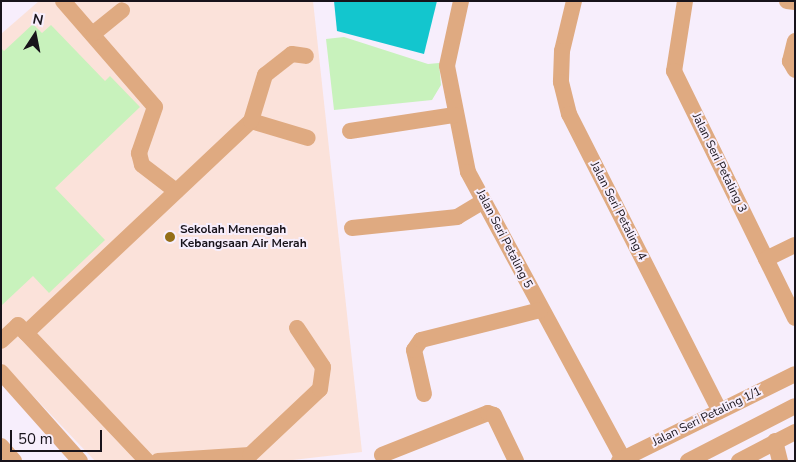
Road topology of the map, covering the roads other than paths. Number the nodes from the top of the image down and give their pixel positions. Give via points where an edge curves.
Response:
1 (63, 1) edge
2 (461, 1) edge
3 (574, 1) edge
4 (685, 1) edge
5 (787, 1) edge
6 (795, 2) edge
7 (122, 10) dead end
8 (94, 34) junction
9 (795, 41) edge
10 (306, 56) dead end
11 (795, 70) edge
12 (455, 115) junction
13 (251, 121) junction
14 (350, 132) dead end
15 (308, 138) dead end
16 (176, 192) junction
17 (484, 201) junction
18 (352, 228) dead end
19 (795, 245) edge
20 (766, 259) junction
21 (540, 310) junction
22 (795, 318) edge
23 (296, 328) dead end
24 (26, 333) junction
25 (1, 341) edge
26 (1, 372) edge
27 (795, 374) edge
28 (424, 394) dead end
29 (795, 406) edge
30 (720, 411) junction
31 (795, 432) edge
32 (775, 441) junction
33 (1, 446) edge
34 (382, 455) dead end
35 (621, 460) edge
36 (14, 461) edge
37 (80, 461) edge
38 (147, 461) edge
39 (158, 461) edge
40 (516, 461) edge
41 (688, 461) edge
42 (738, 461) edge
43 (780, 461) edge

1 - 8 street
2 - 12 street, Jalan Seri Petaling 5 via 447,66
3 - 30 street, Jalan Seri Petaling 4 via 562,51 561,82 569,114
4 - 20 street, Jalan Seri Petaling 3 via 674,71
5 - 6 street
7 - 8 street
8 - 16 street via 155,107 138,153 142,165
9 - 11 street via 790,61
10 - 13 street via 292,54 265,75
12 - 14 street
12 - 17 street, Jalan Seri Petaling 5 via 468,172
13 - 15 street
13 - 16 street
16 - 24 street
17 - 18 street via 457,217
17 - 21 street, Jalan Seri Petaling 5
19 - 20 street
20 - 22 street, Jalan Seri Petaling 3
21 - 28 street via 421,340 414,350
21 - 35 street, Jalan Seri Petaling 5
23 - 39 street via 323,368 320,389 250,455
24 - 25 street via 18,325
24 - 38 street
26 - 37 street
27 - 30 street, Jalan Seri Petaling 1/1
29 - 41 street
30 - 35 street, Jalan Seri Petaling 1/1
31 - 32 street
32 - 42 street
32 - 43 street
33 - 36 street
34 - 40 street via 488,413 494,415

